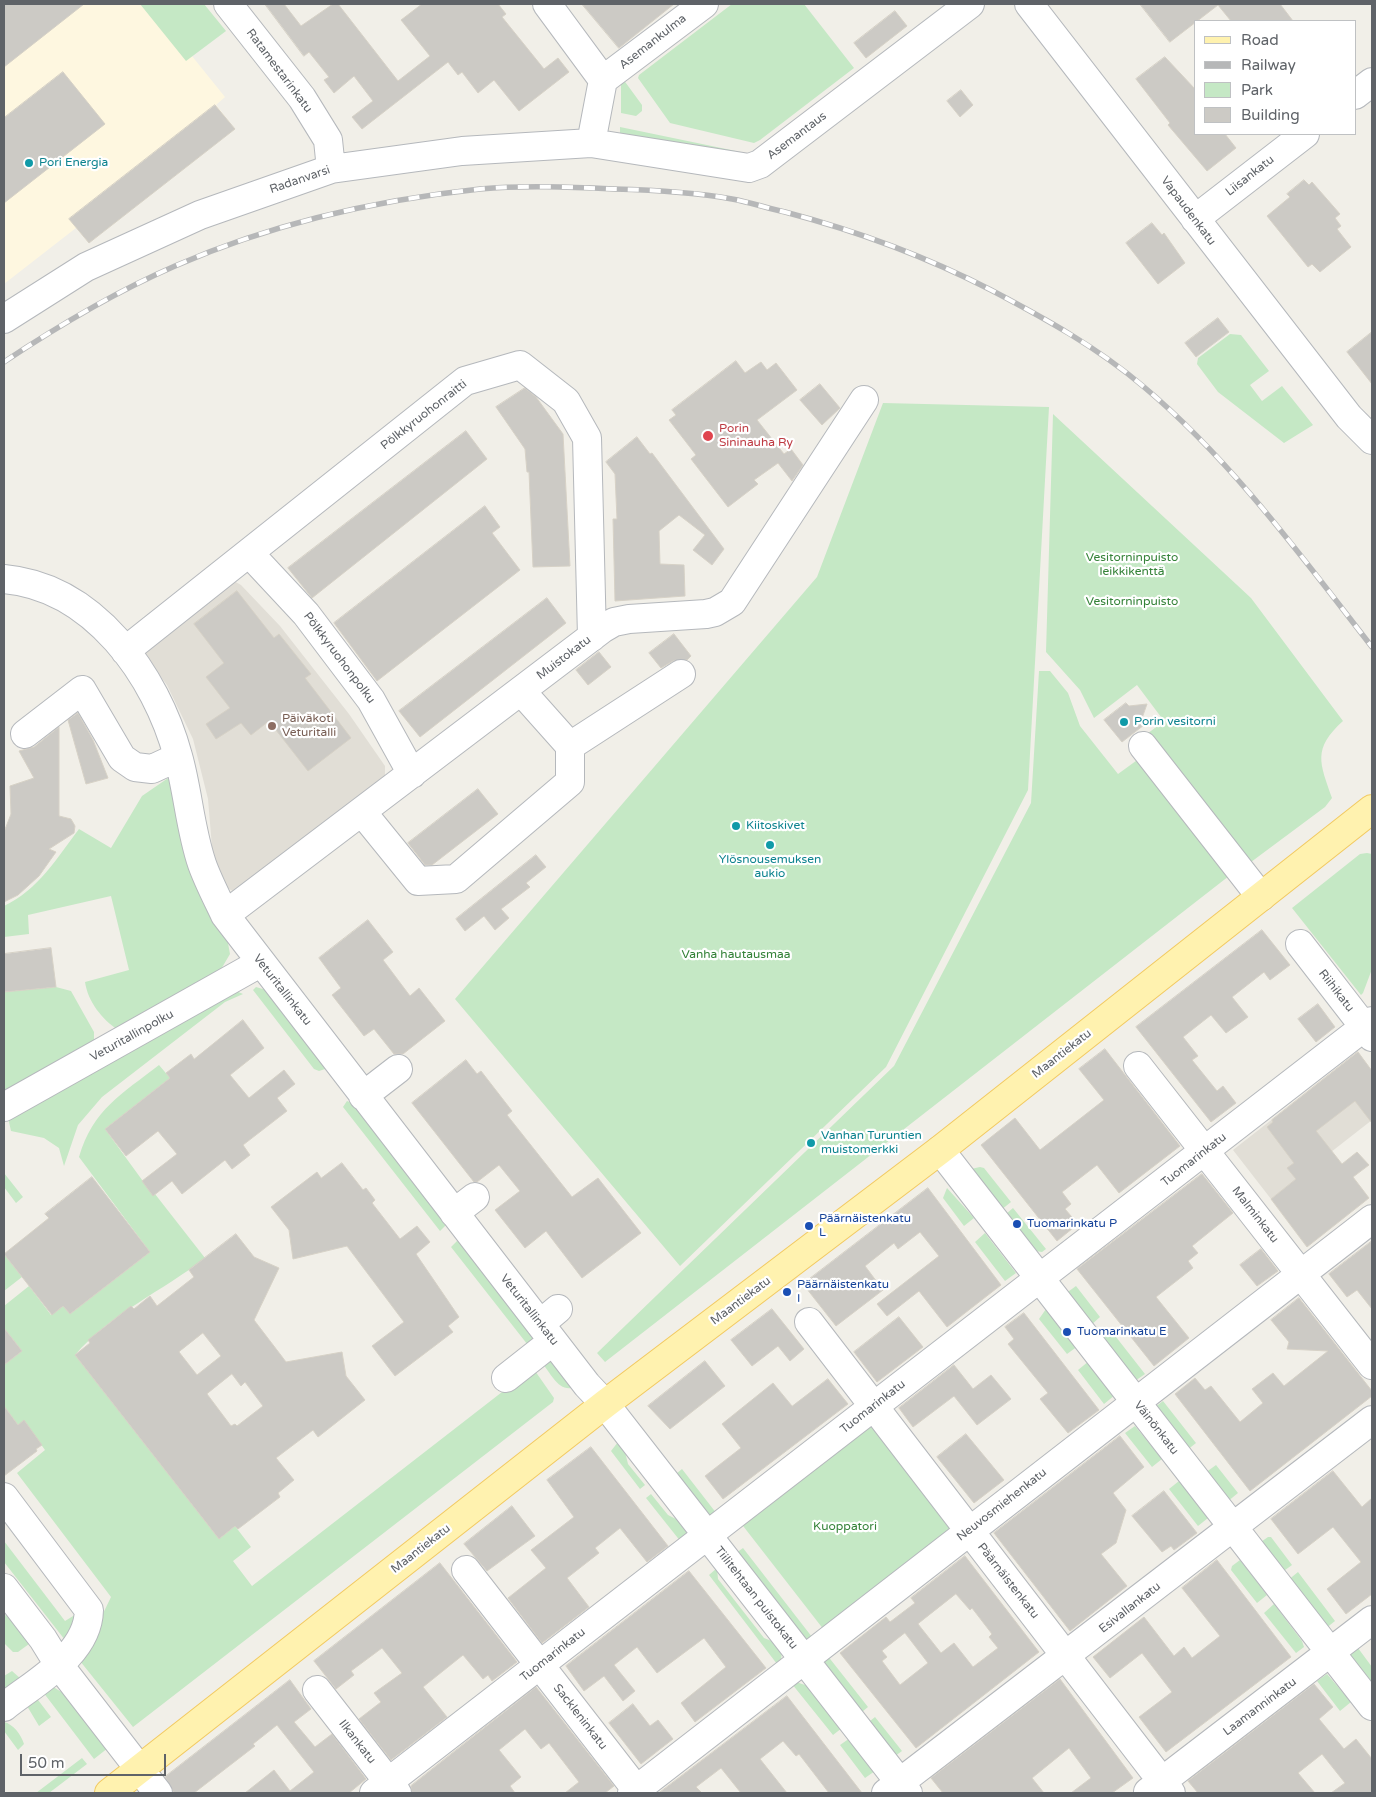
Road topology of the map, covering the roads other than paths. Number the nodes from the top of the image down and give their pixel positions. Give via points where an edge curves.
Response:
1 (228, 4) edge
2 (546, 4) edge
3 (704, 4) edge
4 (970, 4) edge
5 (1029, 4) edge
6 (603, 80) junction
7 (1372, 82) edge
8 (1356, 94) edge
9 (1304, 135) edge
10 (591, 144) junction
11 (331, 169) junction
12 (1195, 219) junction
13 (4, 319) edge
14 (864, 400) dead end
15 (1349, 417) junction
16 (1372, 440) edge
17 (1372, 459) edge
18 (250, 554) junction
19 (4, 579) edge
20 (592, 637) junction
21 (125, 651) junction
22 (681, 674) dead end
23 (521, 691) junction
24 (25, 734) dead end
25 (570, 746) junction
26 (1143, 746) dead end
27 (178, 757) junction
28 (412, 774) junction
29 (1372, 809) edge
30 (362, 812) junction
31 (1261, 897) junction
32 (225, 915) junction
33 (1300, 944) dead end
34 (260, 963) junction
35 (1370, 1029) edge
36 (1138, 1066) dead end
37 (398, 1069) dead end
38 (363, 1096) junction
39 (4, 1107) edge
40 (940, 1150) junction
41 (1205, 1151) junction
42 (475, 1196) dead end
43 (454, 1213) junction
44 (1372, 1219) edge
45 (1301, 1274) junction
46 (1040, 1278) junction
47 (809, 1322) dead end
48 (550, 1325) junction
49 (1372, 1365) edge
50 (506, 1378) dead end
51 (1136, 1402) junction
52 (605, 1404) junction
53 (874, 1407) junction
54 (1372, 1420) edge
55 (4, 1497) edge
56 (1234, 1528) junction
57 (969, 1531) junction
58 (708, 1536) junction
59 (466, 1570) dead end
60 (8, 1598) edge
61 (1372, 1620) edge
62 (1331, 1653) junction
63 (1066, 1657) junction
64 (803, 1659) junction
65 (59, 1665) junction
66 (540, 1665) junction
67 (317, 1690) dead end
68 (1372, 1706) edge
69 (4, 1707) edge
70 (140, 1770) junction
71 (1160, 1789) edge
72 (386, 1790) edge
73 (898, 1790) edge
74 (636, 1792) edge
75 (109, 1793) edge
76 (158, 1793) edge

1 - 11 street, Ratamestarinkatu via 306,105 328,140
2 - 6 street
3 - 6 street, Asemankulma
4 - 10 street, Asemantaus via 760,164 749,168
5 - 12 street, Vapaudenkatu
6 - 10 street
7 - 8 street
9 - 12 street, Liisankatu
10 - 11 street, Radanvarsi via 462,151
11 - 13 street, Radanvarsi via 200,215 86,267
12 - 15 street, Vapaudenkatu
14 - 20 street, Muistokatu via 732,602 706,614 614,622
15 - 16 street, Vapaudenkatu
15 - 17 street, Vapaudenkatu
18 - 20 street, Pölkkyruohonraitti via 466,381 520,365 566,401 587,438
18 - 21 street, Pölkkyruohonraitti
18 - 28 street, Pölkkyruohonpolku via 306,614 371,700
19 - 21 street, Veturitallinkatu via 20,580 74,601 110,632
20 - 23 street, Muistokatu
21 - 27 street, Veturitallinkatu via 149,686 167,722
22 - 25 street
23 - 25 street
23 - 28 street, Muistokatu
24 - 27 street via 82,690 122,758 134,767 152,769
25 - 30 street via 570,782 456,880 418,881
26 - 31 street
27 - 32 street, Veturitallinkatu via 202,863
28 - 30 street, Muistokatu
29 - 31 main road, Maantiekatu
30 - 32 street, Muistokatu
31 - 40 main road, Maantiekatu
32 - 34 street, Veturitallinkatu
33 - 35 street, Riihikatu
34 - 38 street, Veturitallinkatu
34 - 39 street, Veturitallinpolku
35 - 41 street, Tuomarinkatu
36 - 41 street, Malminkatu
37 - 38 street
38 - 43 street, Veturitallinkatu
40 - 46 street, Väinönkatu
40 - 52 main road, Maantiekatu
41 - 45 street, Malminkatu
41 - 46 street, Tuomarinkatu
42 - 43 street
43 - 48 street, Veturitallinkatu
44 - 45 street, Neuvosmiehenkatu
45 - 49 street, Malminkatu
45 - 51 street, Neuvosmiehenkatu
46 - 51 street, Väinönkatu
46 - 53 street, Tuomarinkatu
47 - 53 street, Päärnäistenkatu
48 - 50 street
48 - 52 street, Veturitallinkatu via 587,1385
51 - 56 street, Väinönkatu
51 - 57 street, Neuvosmiehenkatu
52 - 58 street, Tiilitehtaan puistokatu
52 - 70 main road, Maantiekatu
53 - 57 street, Päärnäistenkatu
53 - 58 street, Tuomarinkatu
54 - 56 street, Esivallankatu
55 - 65 street via 89,1610 89,1620 69,1657
56 - 62 street, Väinönkatu
56 - 63 street, Esivallankatu
57 - 63 street, Päärnäistenkatu
57 - 64 street, Neuvosmiehenkatu
58 - 64 street, Tiilitehtaan puistokatu
58 - 66 street, Tuomarinkatu
59 - 66 street, Sackleninkatu
60 - 65 street
61 - 62 street, Laamanninkatu
62 - 68 street, Väinönkatu
62 - 71 street, Laamanninkatu
63 - 71 street, Päärnäistenkatu
63 - 73 street, Esivallankatu
64 - 73 street, Tiilitehtaan puistokatu
64 - 74 street, Neuvosmiehenkatu
65 - 69 street
65 - 70 street
66 - 72 street, Tuomarinkatu
66 - 74 street, Sackleninkatu
67 - 72 street, Ilkankatu
70 - 75 main road, Maantiekatu
70 - 76 street

